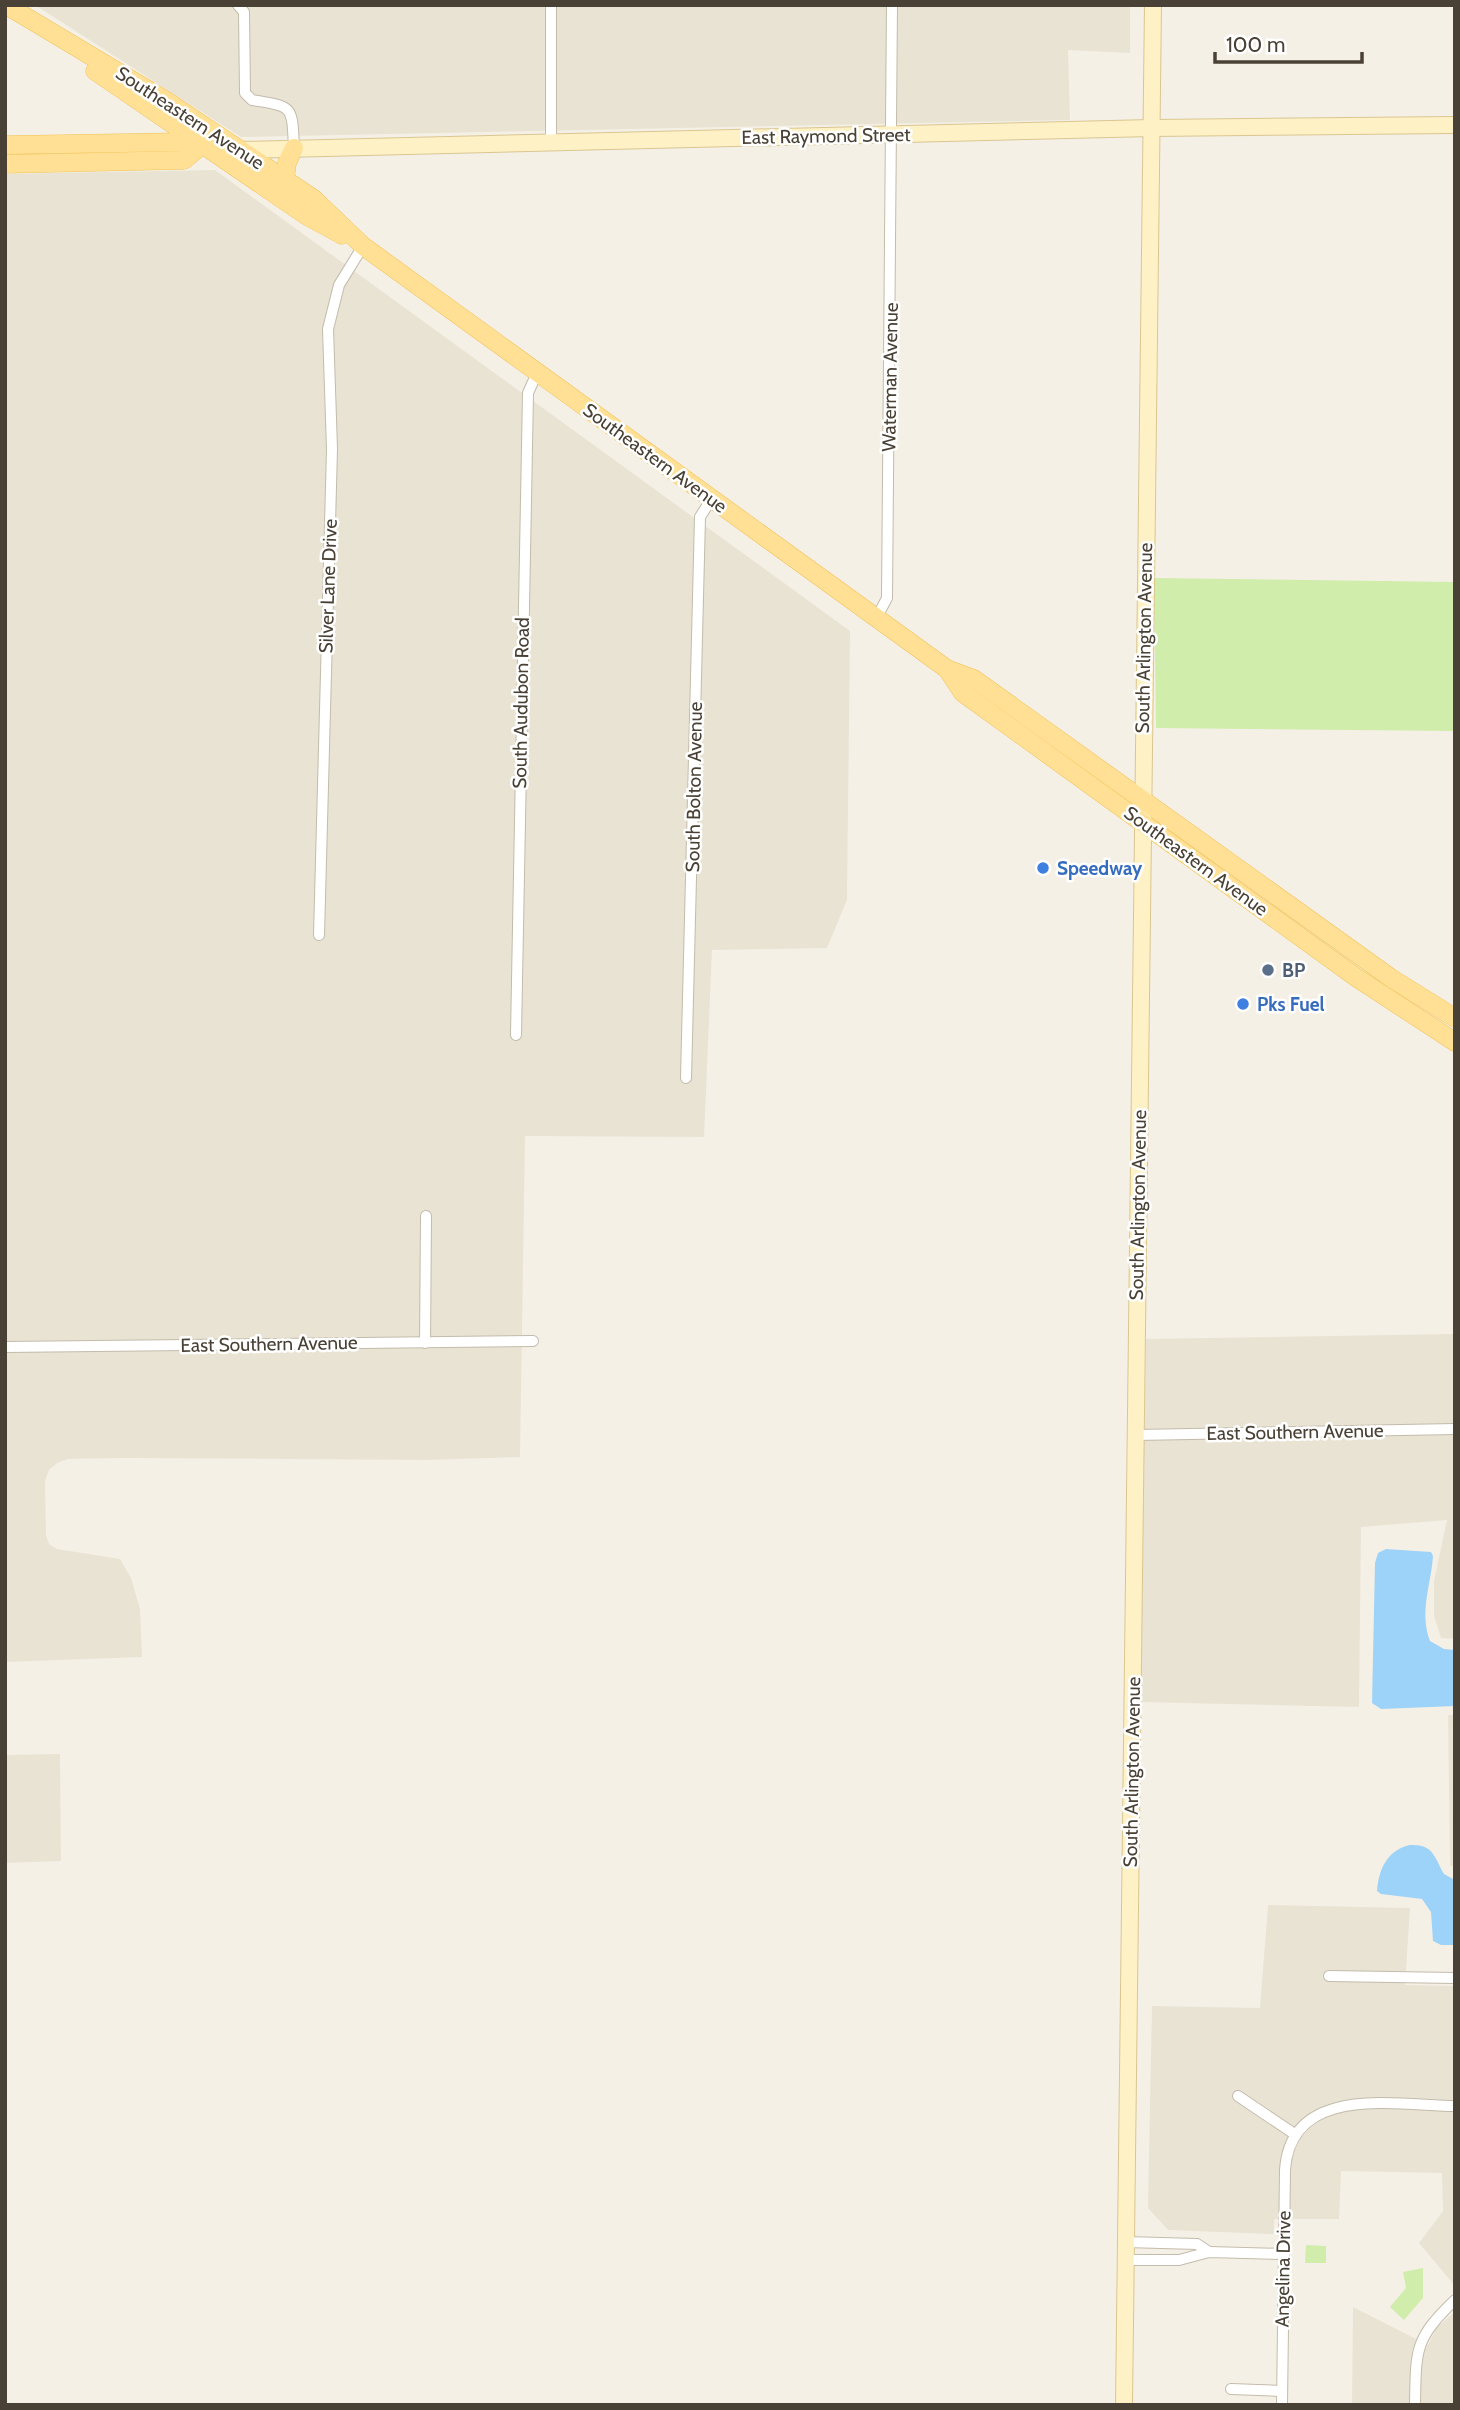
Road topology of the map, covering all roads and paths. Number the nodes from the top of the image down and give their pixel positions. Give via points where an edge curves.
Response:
1 (238, 5) edge
2 (551, 5) edge
3 (892, 5) edge
4 (1153, 5) edge
5 (5, 7) edge
6 (153, 114) junction
7 (1455, 125) edge
8 (1153, 128) junction
9 (892, 135) junction
10 (143, 141) junction
11 (551, 142) junction
12 (5, 145) edge
13 (294, 148) junction
14 (202, 150) junction
15 (240, 150) junction
16 (5, 164) edge
17 (285, 180) junction
18 (363, 246) junction
19 (537, 373) junction
20 (712, 498) junction
21 (877, 617) junction
22 (947, 669) junction
23 (1142, 799) junction
24 (1143, 822) junction
25 (319, 935) dead end
26 (1455, 1018) edge
27 (516, 1035) dead end
28 (1455, 1042) edge
29 (686, 1078) dead end
30 (426, 1216) dead end
31 (533, 1342) dead end
32 (425, 1343) junction
33 (5, 1347) edge
34 (1455, 1429) edge
35 (1136, 1435) junction
36 (1329, 1976) dead end
37 (1455, 1978) edge
38 (1238, 2096) dead end
39 (1455, 2106) edge
40 (1296, 2135) junction
41 (1126, 2242) junction
42 (1209, 2252) junction
43 (1284, 2254) junction
44 (1126, 2260) junction
45 (1453, 2304) edge
46 (1231, 2389) dead end
47 (1282, 2391) junction
48 (1124, 2405) edge
49 (1282, 2405) edge
50 (1415, 2405) edge

1 - 13 street via 244,12 245,93 252,100 285,107 292,116
2 - 11 street
3 - 9 street
4 - 8 main road, South Arlington Avenue
5 - 6 main road, Southeastern Avenue
5 - 15 main road, Southeastern Avenue via 165,100
6 - 10 main road
6 - 14 main road, Southeastern Avenue
7 - 8 main road, East Raymond Street
8 - 9 main road, East Raymond Street
8 - 23 main road, South Arlington Avenue
9 - 11 main road, East Raymond Street
9 - 21 street, Waterman Avenue via 887,598
10 - 12 main road, East Raymond Street
10 - 14 main road, East Raymond Street via 182,142
11 - 13 main road, East Raymond Street
13 - 15 main road, East Raymond Street
13 - 17 main road
14 - 15 main road, East Raymond Street
14 - 16 main road, East Raymond Street via 184,160
14 - 18 main road, Southeastern Avenue
15 - 17 main road, Southeastern Avenue
17 - 18 main road, Southeastern Avenue via 314,199
18 - 19 main road, Southeastern Avenue
18 - 25 street, Silver Lane Drive via 339,285 328,329 332,449
19 - 20 main road, Southeastern Avenue
19 - 27 street, South Audubon Road via 528,393
20 - 21 main road, Southeastern Avenue
20 - 29 street, South Bolton Avenue via 700,517
21 - 22 main road, Southeastern Avenue
22 - 23 main road, Southeastern Avenue via 974,678
22 - 24 main road, Southeastern Avenue via 963,693
23 - 24 main road, South Arlington Avenue
23 - 26 main road, Southeastern Avenue via 1391,978
24 - 28 main road, Southeastern Avenue via 1357,978
24 - 35 main road, South Arlington Avenue
30 - 32 street
31 - 32 street, East Southern Avenue
32 - 33 street, East Southern Avenue
34 - 35 street, East Southern Avenue
35 - 41 main road, South Arlington Avenue
36 - 37 street
38 - 40 street
39 - 40 street via 1343,2105 1314,2116
40 - 43 street, Angelina Drive via 1285,2166
41 - 42 street via 1197,2244
41 - 44 main road, South Arlington Avenue
42 - 43 street
42 - 44 street via 1178,2260
43 - 47 street, Angelina Drive
44 - 48 main road, South Arlington Avenue
45 - 50 street via 1427,2329 1419,2345
46 - 47 street
47 - 49 street, Angelina Drive

